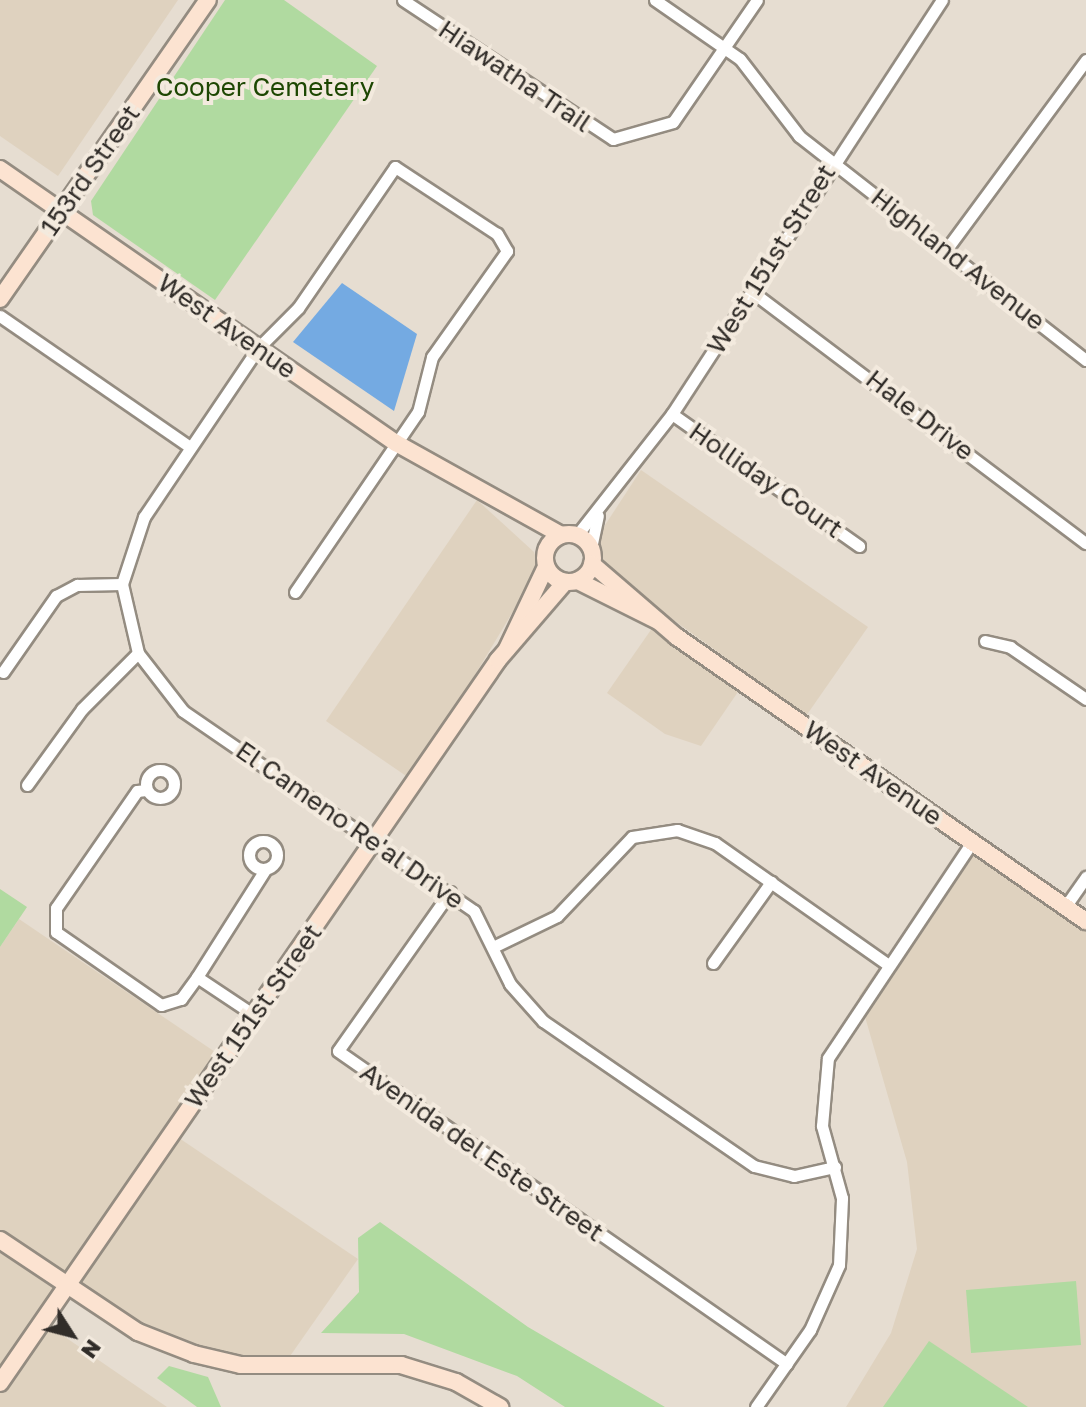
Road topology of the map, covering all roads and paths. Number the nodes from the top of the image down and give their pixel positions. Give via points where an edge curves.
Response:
1 (208, 0) edge
2 (403, 0) edge
3 (655, 0) edge
4 (757, 0) edge
5 (942, 0) edge
6 (724, 47) junction
7 (1086, 60) edge
8 (833, 161) junction
9 (0, 169) edge
10 (62, 212) junction
11 (946, 250) junction
12 (751, 291) junction
13 (0, 299) edge
14 (0, 316) edge
15 (258, 348) junction
16 (1086, 360) edge
17 (672, 414) junction
18 (396, 443) junction
19 (190, 447) junction
20 (456, 480) junction
21 (598, 516) junction
22 (569, 535) junction
23 (1086, 543) edge
24 (859, 546) dead end
25 (592, 556) junction
26 (546, 560) junction
27 (571, 582) junction
28 (122, 584) junction
29 (295, 592) dead end
30 (663, 623) junction
31 (985, 641) dead end
32 (507, 649) junction
33 (138, 653) junction
34 (3, 672) dead end
35 (1086, 699) edge
36 (27, 785) dead end
37 (146, 790) dead end
38 (375, 841) junction
39 (972, 842) junction
40 (265, 870) dead end
41 (1086, 877) edge
42 (771, 882) junction
43 (450, 892) junction
44 (1065, 907) junction
45 (1086, 921) edge
46 (493, 947) junction
47 (713, 963) dead end
48 (886, 963) junction
49 (197, 977) junction
50 (254, 1015) junction
51 (835, 1167) junction
52 (0, 1240) edge
53 (67, 1287) junction
54 (787, 1364) junction
55 (0, 1383) edge
56 (500, 1407) edge
57 (756, 1407) edge

1 - 10 street, 153rd Street
2 - 6 street, Hiawatha Trail via 613,139 673,122
3 - 6 street, Highland Avenue
4 - 6 street, Hiawatha Trail
5 - 8 street, West 151st Street
6 - 8 street, Highland Avenue via 787,125
7 - 11 street via 1007,176
8 - 11 street, Highland Avenue
8 - 12 street, West 151st Street
9 - 10 street, West Avenue
10 - 13 street, 153rd Street
10 - 15 street, West Avenue
11 - 16 street, Highland Avenue
12 - 17 street, West 151st Street
12 - 23 street, Hale Drive
14 - 19 street
15 - 18 street, West Avenue
15 - 18 street, El Cameno Re'al Drive via 298,308 395,167 497,234 507,251 432,357 418,412
15 - 19 street, El Cameno Re'al Drive
17 - 21 street, West 151st Street
17 - 24 street, Holliday Court
18 - 20 street, West Avenue
18 - 29 street
19 - 28 street, El Cameno Re'al Drive via 135,536
20 - 22 street, West Avenue
20 - 26 street, West Avenue
21 - 22 street, West 151st Street
21 - 25 street, West 151st Street
22 - 25 street, West Avenue
22 - 26 street, West 151st Street
25 - 27 street, West 151st Street
25 - 30 street, West Avenue
26 - 27 street, West Avenue
26 - 32 street, West 151st Street
27 - 30 street, West Avenue
27 - 32 street, West 151st Street
28 - 33 street, El Cameno Re'al Drive
28 - 34 street via 77,585 56,596
30 - 39 street, West Avenue
31 - 35 street via 1010,647
32 - 38 street, West 151st Street
33 - 36 street via 82,709
33 - 38 street, El Cameno Re'al Drive via 183,711
37 - 49 street via 137,791 56,908 54,922 65,940 161,1005 181,999
38 - 43 street, El Cameno Re'al Drive
38 - 50 street, West 151st Street
39 - 44 street, West Avenue
39 - 48 street
40 - 49 street
41 - 44 street
42 - 46 street via 695,834 657,831 616,849 557,916
42 - 47 street
42 - 48 street
43 - 46 street, El Cameno Re'al Drive via 474,911
43 - 54 street, Avenida del Este Street via 338,1051
44 - 45 street, West Avenue
46 - 51 street, El Cameno Re'al Drive via 523,1004 543,1021 754,1166 794,1176
48 - 51 street via 828,1058 822,1126
49 - 50 street
50 - 53 street, West 151st Street
51 - 54 street via 839,1265
52 - 53 street
53 - 55 street, West 151st Street
53 - 56 street via 138,1332 194,1354 241,1365 401,1365 456,1382
54 - 57 street

